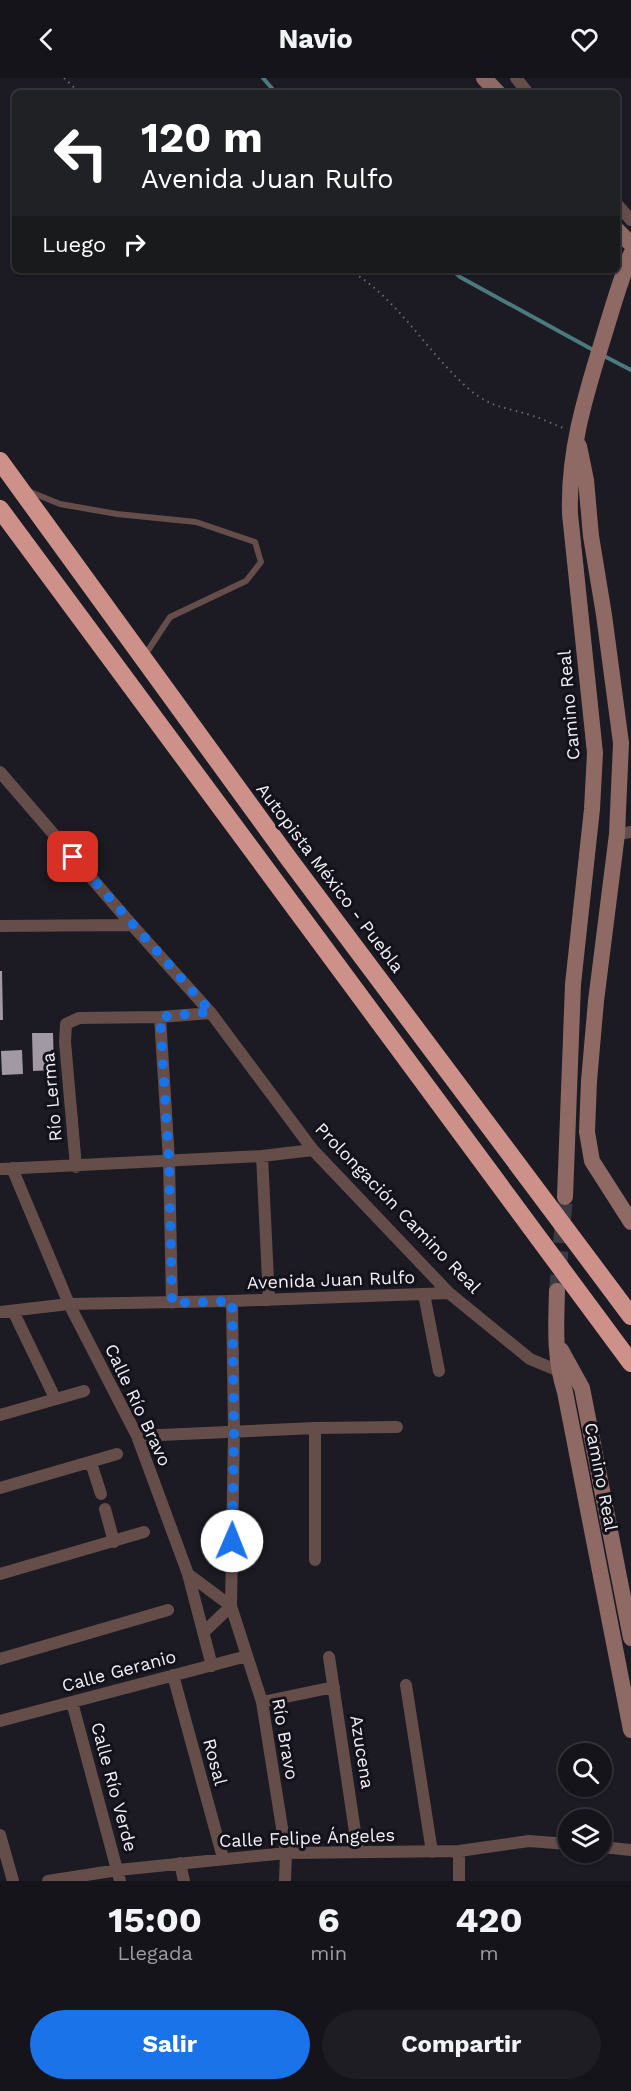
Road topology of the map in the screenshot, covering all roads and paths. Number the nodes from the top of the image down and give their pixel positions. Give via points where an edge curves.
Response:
1 (64, 78) edge
2 (484, 78) edge
3 (516, 78) edge
4 (77, 90) edge
5 (495, 90) edge
6 (526, 90) edge
7 (620, 208) edge
8 (631, 220) edge
9 (620, 232) edge
10 (631, 244) edge
11 (631, 254) edge
12 (353, 273) edge
13 (577, 434) junction
14 (0, 461) edge
15 (19, 487) junction
16 (0, 509) edge
17 (143, 658) junction
18 (0, 772) edge
19 (624, 833) edge
20 (132, 925) junction
21 (0, 926) edge
22 (211, 1012) junction
23 (160, 1017) junction
24 (313, 1150) junction
25 (262, 1155) junction
26 (169, 1161) junction
27 (76, 1167) junction
28 (6, 1168) edge
29 (565, 1197) tunnel mouth
30 (631, 1222) edge
31 (557, 1291) tunnel mouth
32 (449, 1293) junction
33 (424, 1294) junction
34 (269, 1300) junction
35 (232, 1301) junction
36 (172, 1303) junction
37 (69, 1304) junction
38 (6, 1312) edge
39 (631, 1316) edge
40 (631, 1363) edge
41 (564, 1370) junction
42 (440, 1371) dead end
43 (84, 1391) dead end
44 (55, 1398) junction
45 (0, 1415) edge
46 (397, 1427) dead end
47 (315, 1428) junction
48 (234, 1432) junction
49 (137, 1436) junction
50 (594, 1452) junction
51 (117, 1454) dead end
52 (577, 1455) junction
53 (91, 1463) junction
54 (0, 1488) edge
55 (101, 1494) dead end
56 (105, 1509) dead end
57 (144, 1533) dead end
58 (114, 1542) junction
59 (315, 1560) dead end
60 (0, 1574) edge
61 (188, 1574) junction
62 (231, 1606) junction
63 (168, 1610) dead end
64 (610, 1624) junction
65 (629, 1630) edge
66 (204, 1632) junction
67 (247, 1656) junction
68 (329, 1657) dead end
69 (0, 1659) edge
70 (212, 1666) junction
71 (174, 1675) junction
72 (406, 1686) dead end
73 (334, 1688) junction
74 (72, 1702) junction
75 (262, 1702) junction
76 (0, 1721) edge
77 (631, 1730) edge
78 (0, 1835) edge
79 (558, 1843) edge
80 (612, 1848) edge
81 (631, 1850) edge
82 (459, 1851) junction
83 (358, 1852) junction
84 (432, 1852) junction
85 (286, 1853) junction
86 (223, 1858) junction
87 (180, 1863) junction
88 (119, 1875) edge
89 (13, 1881) edge
90 (48, 1881) edge
91 (184, 1881) edge
92 (285, 1881) edge
93 (459, 1881) edge

1 - 4 path
2 - 5 street
3 - 6 street
7 - 8 street
9 - 10 street
11 - 13 street, Camino Real via 581,410
12 - 13 path via 381,293 471,391 496,407 534,416
13 - 19 street via 621,742
13 - 29 street, Camino Real via 569,483 570,514 596,753 573,984
14 - 15 highway, Autopista México - Puebla
15 - 17 highway, Autopista México - Puebla
15 - 17 lane via 60,504 196,522 255,542 261,562 246,581 170,617
16 - 40 highway
17 - 39 highway, Autopista México - Puebla
18 - 20 street, Prolongación Camino Real
19 - 30 street via 595,1012 587,1132 592,1161
20 - 21 street
20 - 22 street, Prolongación Camino Real
22 - 23 street
22 - 24 street, Prolongación Camino Real
23 - 26 street
23 - 27 street, Río Lerma via 79,1018 66,1024
24 - 25 street
24 - 32 street, Prolongación Camino Real
25 - 26 street
25 - 34 street
26 - 27 street
26 - 36 street
27 - 28 street
28 - 37 street, Calle Río Bravo
31 - 41 street, Camino Real via 555,1338
32 - 33 street, Avenida Juan Rulfo
32 - 41 street, Prolongación Camino Real via 530,1359
33 - 34 street, Avenida Juan Rulfo
33 - 42 street
34 - 35 street, Avenida Juan Rulfo
35 - 36 street, Avenida Juan Rulfo
35 - 48 street, Río Bravo
36 - 37 street, Avenida Juan Rulfo
37 - 38 street, Avenida Juan Rulfo
37 - 49 street, Calle Río Bravo
38 - 44 street
41 - 50 street, Camino Real via 582,1388
41 - 52 street, Camino Real
43 - 44 street
44 - 45 street
46 - 47 street
47 - 48 street
47 - 59 street
48 - 49 street
48 - 62 street, Río Bravo
49 - 61 street, Calle Río Bravo
50 - 52 street
50 - 65 street, Camino Real
51 - 53 street
52 - 64 street, Camino Real
53 - 54 street
53 - 55 street
56 - 58 street
57 - 58 street
58 - 60 street
61 - 62 street
61 - 66 street, Calle Río Bravo
62 - 66 street
62 - 67 street, Río Bravo
63 - 69 street
64 - 65 street
64 - 77 street, Camino Real
66 - 70 street, Calle Río Bravo
67 - 70 street, Calle Geranio
67 - 75 street, Río Bravo
68 - 73 street, Azucena
70 - 71 street, Calle Geranio
71 - 74 street, Calle Geranio
71 - 86 street, Rosal
72 - 84 street
73 - 75 street
73 - 83 street, Azucena
74 - 76 street, Calle Geranio
74 - 88 street, Calle Río Verde
75 - 85 street, Río Bravo
78 - 89 street
79 - 82 street, Calle Felipe Ángeles via 529,1841
80 - 81 street
82 - 84 street, Calle Felipe Ángeles
82 - 93 street
83 - 84 street, Calle Felipe Ángeles
83 - 85 street, Calle Felipe Ángeles
85 - 86 street, Calle Felipe Ángeles
85 - 92 street, Río Bravo
86 - 87 street, Calle Felipe Ángeles
87 - 88 street, Calle Felipe Ángeles
87 - 91 street
88 - 90 street, Calle Felipe Ángeles

